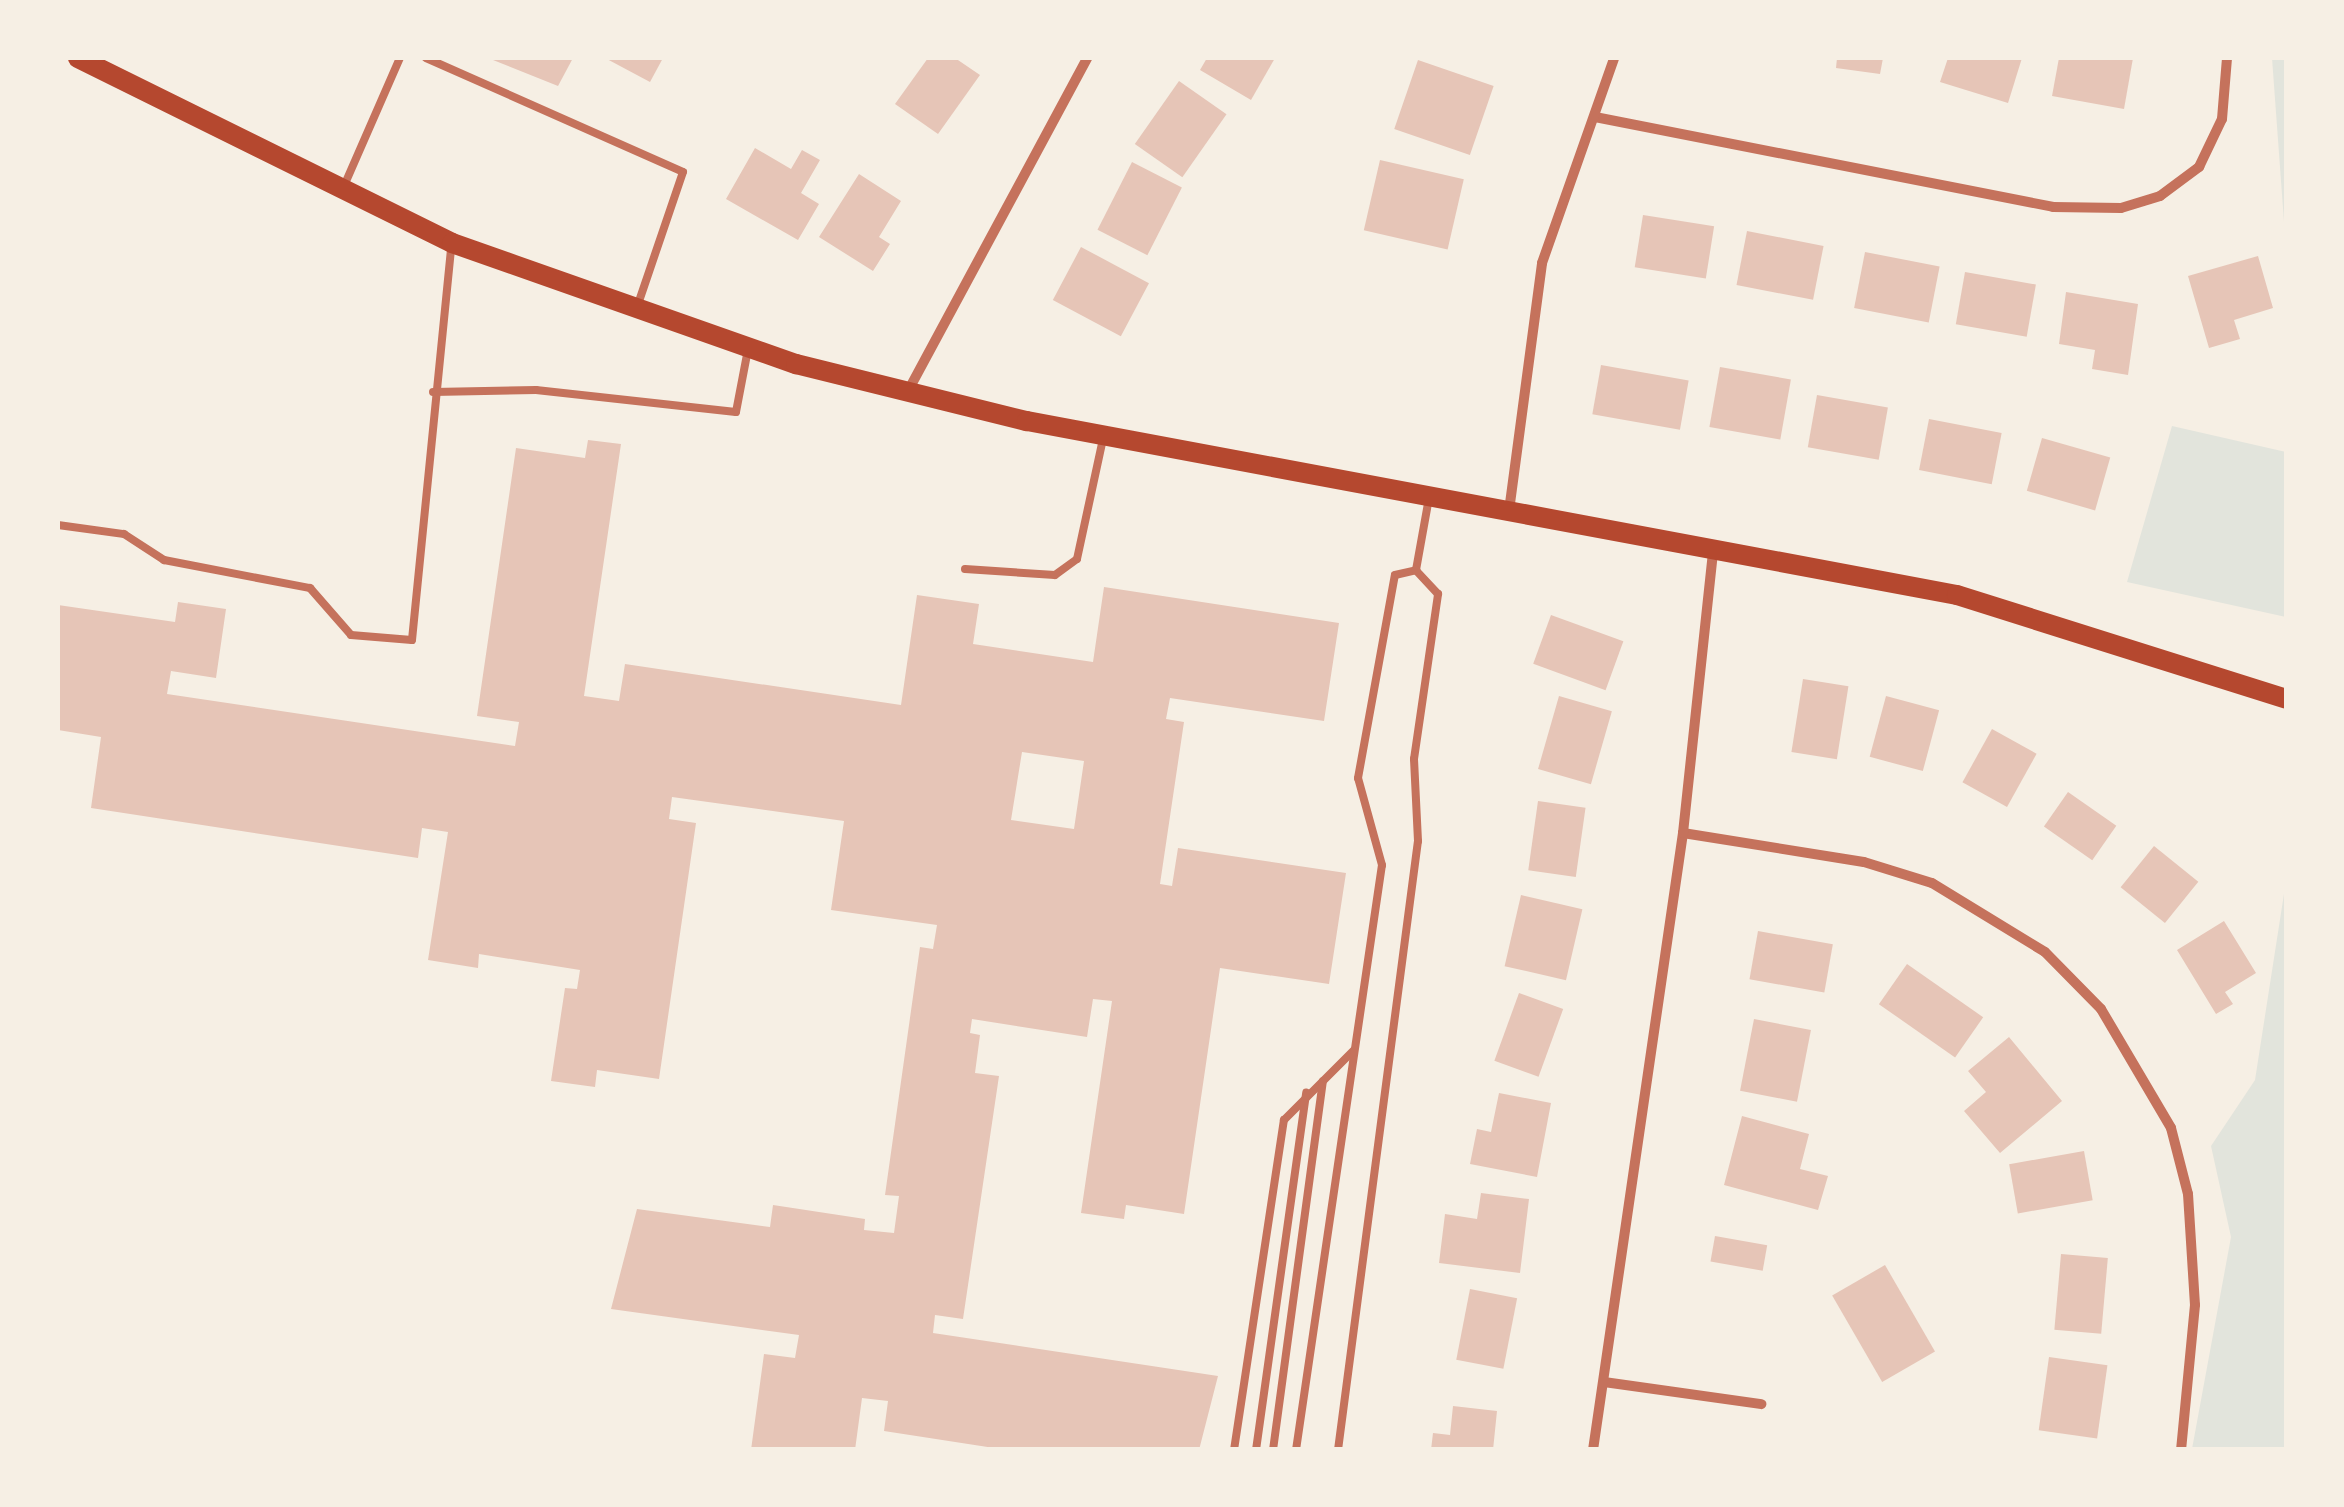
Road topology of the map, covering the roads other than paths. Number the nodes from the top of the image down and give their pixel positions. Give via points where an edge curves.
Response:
1 (78, 58) edge
2 (400, 58) edge
3 (426, 58) edge
4 (1086, 58) edge
5 (1614, 58) edge
6 (2226, 58) edge
7 (1595, 117) junction
8 (341, 195) junction
9 (452, 243) junction
10 (636, 311) junction
11 (748, 349) junction
12 (908, 391) junction
13 (433, 392) junction
14 (1104, 435) junction
15 (1430, 498) junction
16 (1509, 513) junction
17 (58, 525) edge
18 (1713, 550) junction
19 (964, 569) dead end
20 (1416, 570) junction
21 (2286, 699) edge
22 (1683, 833) junction
23 (1353, 1051) junction
24 (1323, 1081) junction
25 (1306, 1092) junction
26 (1604, 1382) junction
27 (1761, 1404) dead end
28 (1234, 1450) edge
29 (1256, 1450) edge
30 (1273, 1450) edge
31 (1296, 1450) edge
32 (1338, 1450) edge
33 (1593, 1450) edge
34 (2181, 1450) edge

1 - 8 main road
2 - 8 lane
3 - 10 lane via 683,172
4 - 12 street
5 - 7 street
6 - 7 street via 2222,119 2199,167 2160,196 2120,208 2053,207
7 - 16 street via 1561,188 1542,264
8 - 9 main road
9 - 10 main road
9 - 13 lane
10 - 11 main road
11 - 12 main road
11 - 13 lane via 736,412 536,390
12 - 14 main road
13 - 17 lane via 412,640 351,635 310,588 164,560 124,534
14 - 15 main road
14 - 19 lane via 1077,559 1055,575
15 - 16 main road
15 - 20 lane
16 - 18 main road
18 - 21 main road via 1957,595
18 - 22 street
20 - 23 lane via 1396,575 1358,778 1382,865
20 - 32 lane via 1438,594 1414,759 1418,841
22 - 26 street
22 - 34 street via 1864,862 1932,883 2045,952 2102,1010 2171,1128 2188,1194 2196,1305
23 - 24 lane
23 - 31 lane
24 - 25 lane
24 - 30 lane
25 - 28 lane via 1284,1120
25 - 29 lane
26 - 27 street
26 - 33 street

